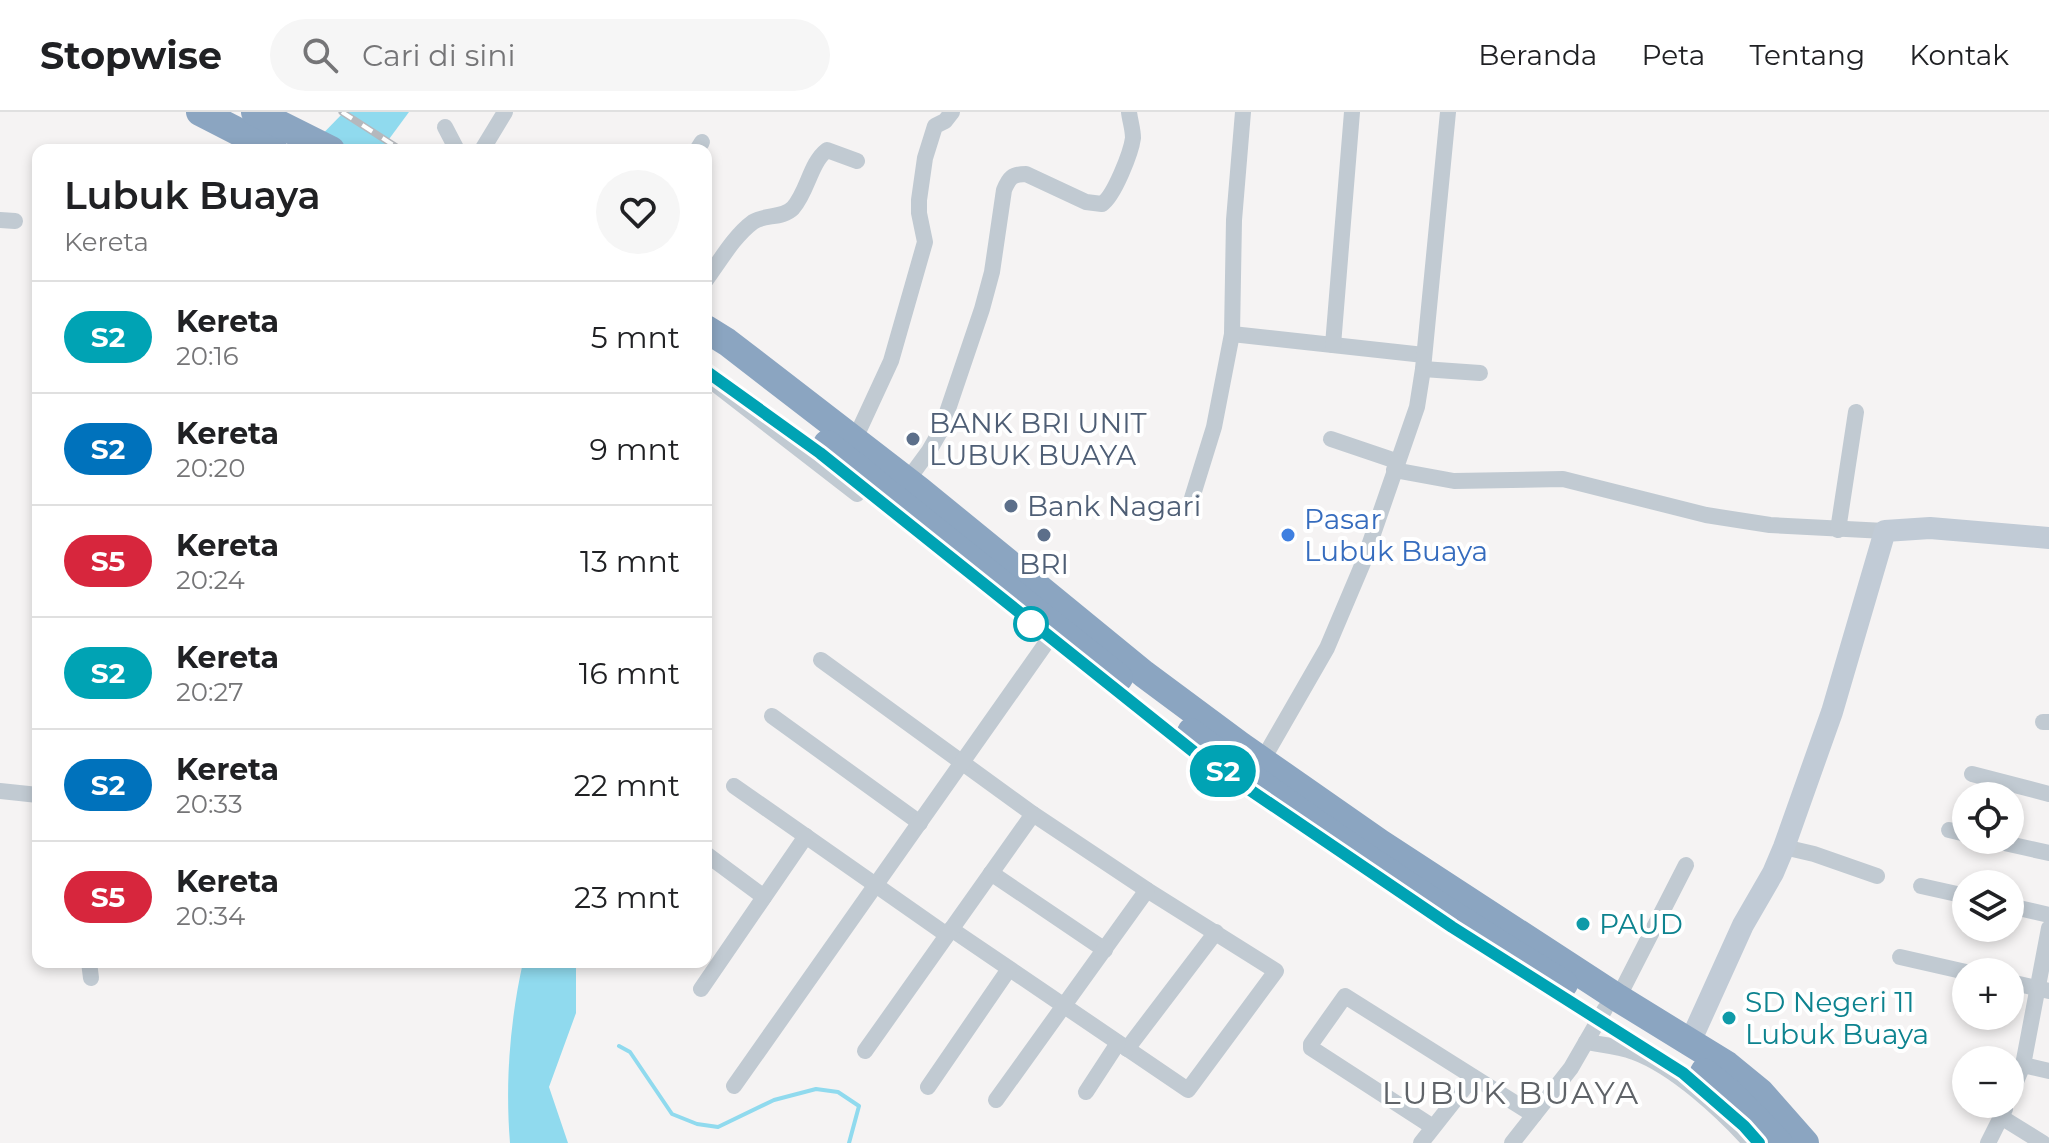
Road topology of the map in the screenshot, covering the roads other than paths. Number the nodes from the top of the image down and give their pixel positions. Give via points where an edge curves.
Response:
1 (200, 112) edge
2 (255, 112) edge
3 (505, 112) edge
4 (952, 112) edge
5 (1129, 112) edge
6 (1243, 112) edge
7 (1352, 112) edge
8 (1448, 112) edge
9 (445, 127) dead end
10 (262, 144) edge
11 (319, 144) edge
12 (454, 144) edge
13 (486, 144) edge
14 (857, 161) dead end
15 (712, 273) edge
16 (712, 333) edge
17 (1232, 334) junction
18 (1333, 345) junction
19 (712, 353) edge
20 (1424, 362) junction
21 (1480, 373) dead end
22 (712, 382) edge
23 (1856, 412) dead end
24 (1331, 439) dead end
25 (854, 441) junction
26 (1395, 466) junction
27 (911, 492) junction
28 (857, 494) dead end
29 (1192, 498) dead end
30 (942, 522) junction
31 (1838, 530) junction
32 (1885, 531) junction
33 (2049, 538) edge
34 (1056, 629) junction
35 (821, 660) dead end
36 (772, 716) dead end
37 (1262, 761) junction
38 (961, 763) junction
39 (1972, 774) dead end
40 (734, 786) dead end
41 (0, 791) edge
42 (32, 794) edge
43 (2049, 794) edge
44 (1033, 814) junction
45 (920, 823) junction
46 (1949, 830) dead end
47 (1952, 831) edge
48 (806, 836) junction
49 (1784, 847) junction
50 (2024, 847) edge
51 (2049, 853) edge
52 (712, 858) edge
53 (1686, 865) dead end
54 (991, 873) junction
55 (1877, 876) dead end
56 (1921, 886) dead end
57 (876, 887) junction
58 (1147, 890) junction
59 (1952, 893) edge
60 (764, 897) junction
61 (2024, 909) edge
62 (2049, 915) edge
63 (2049, 928) edge
64 (949, 932) junction
65 (1216, 932) junction
66 (1105, 950) junction
67 (1900, 957) dead end
68 (1009, 969) junction
69 (1952, 969) edge
70 (701, 989) dead end
71 (2043, 990) edge
72 (1611, 1003) junction
73 (1065, 1007) junction
74 (1586, 1042) junction
75 (1690, 1042) junction
76 (1123, 1046) junction
77 (865, 1051) dead end
78 (2024, 1061) edge
79 (2024, 1065) edge
80 (2049, 1071) edge
81 (1473, 1077) junction
82 (734, 1086) dead end
83 (928, 1087) dead end
84 (1086, 1092) dead end
85 (996, 1100) dead end
86 (1534, 1115) junction
87 (2000, 1118) edge
88 (2013, 1118) edge
89 (1433, 1127) junction
90 (1770, 1133) edge
91 (1421, 1143) edge
92 (1512, 1143) edge
93 (1805, 1143) edge
94 (1988, 1143) edge
95 (2043, 1143) edge

1 - 10 highway
2 - 11 highway
3 - 13 street
4 - 25 street via 935,126 925,158 919,213 925,242 891,361
5 - 27 street via 1132,145 1102,204 1086,202 1026,174 1008,180 982,309 941,430
6 - 17 street
7 - 18 street
8 - 20 street
9 - 12 street
14 - 15 street via 827,150 791,210 756,220
16 - 25 highway
17 - 18 street
17 - 29 street via 1214,427
18 - 20 street
19 - 27 highway
20 - 21 street
20 - 26 street via 1417,407
22 - 28 street
23 - 31 street
24 - 26 street
25 - 27 highway
26 - 31 street via 1454,481 1563,479 1706,515
26 - 37 street via 1327,648
27 - 30 highway
30 - 34 highway
30 - 37 highway
31 - 32 street
32 - 33 street via 1930,528
32 - 49 street via 1832,712
34 - 38 street
34 - 72 highway via 1252,779 1469,926
35 - 38 street
36 - 45 street
37 - 72 highway
38 - 44 street
38 - 45 street
39 - 43 street
40 - 48 street
41 - 42 street
44 - 54 street
44 - 58 street
45 - 57 street
46 - 47 street
48 - 57 street
48 - 60 street
49 - 55 street
49 - 75 street
50 - 51 street
52 - 60 street
53 - 72 street
54 - 64 street
54 - 66 street
56 - 59 street
57 - 64 street
57 - 82 street
58 - 65 street
58 - 66 street
60 - 70 street
61 - 62 street
63 - 71 street
64 - 68 street
64 - 77 street
65 - 76 street
65 - 76 street via 1276,971 1188,1090
66 - 73 street
67 - 69 street
68 - 73 street
68 - 83 street
71 - 78 street
72 - 74 street
72 - 75 highway
72 - 90 highway via 1716,1080
73 - 76 street
73 - 85 street
74 - 86 street
74 - 90 street via 1638,1054 1707,1101
75 - 90 highway via 1746,1080
76 - 84 street
79 - 80 street
81 - 86 street
81 - 89 street
81 - 89 street via 1345,996 1311,1048
86 - 92 street
87 - 94 street
88 - 95 street
89 - 91 street
90 - 93 highway

